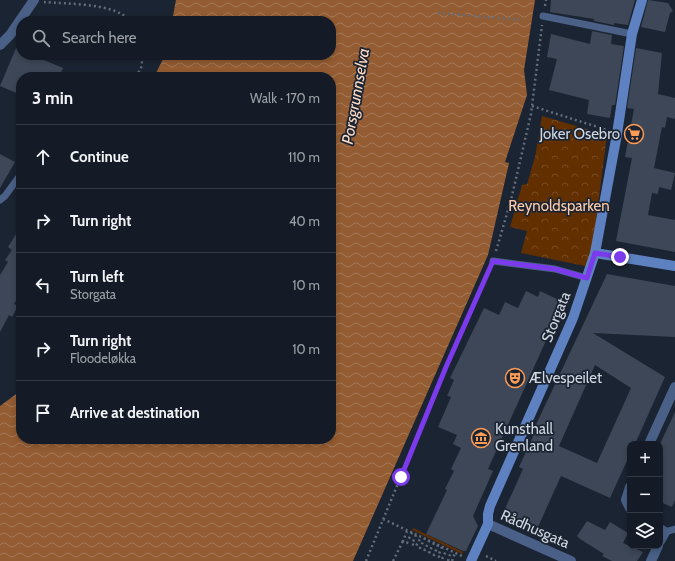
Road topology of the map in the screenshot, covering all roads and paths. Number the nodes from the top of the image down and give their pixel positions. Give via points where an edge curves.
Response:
1 (34, 0) edge
2 (546, 0) edge
3 (642, 0) edge
4 (438, 13) dead end
5 (23, 16) edge
6 (127, 16) edge
7 (543, 16) junction
8 (523, 20) dead end
9 (16, 26) edge
10 (632, 34) junction
11 (0, 45) edge
12 (143, 60) edge
13 (139, 72) edge
14 (532, 106) junction
15 (617, 134) junction
16 (16, 181) edge
17 (0, 200) edge
18 (595, 253) junction
19 (493, 261) junction
20 (675, 266) edge
21 (587, 278) junction
22 (675, 387) edge
23 (650, 441) edge
24 (383, 519) junction
25 (488, 524) junction
26 (675, 529) edge
27 (663, 530) edge
28 (407, 531) junction
29 (412, 532) junction
30 (416, 535) junction
31 (420, 537) junction
32 (425, 538) junction
33 (403, 541) junction
34 (429, 541) junction
35 (434, 543) junction
36 (438, 545) junction
37 (442, 547) junction
38 (447, 549) junction
39 (657, 549) edge
40 (451, 551) junction
41 (456, 553) junction
42 (460, 555) dead end
43 (366, 561) edge
44 (393, 561) edge
45 (448, 561) edge
46 (452, 561) edge
47 (471, 561) edge
48 (571, 561) edge
49 (651, 561) edge

1 - 5 street
1 - 6 path via 112,9
2 - 7 path
3 - 10 street, Storgata
4 - 8 path
7 - 10 lane
7 - 14 path
9 - 11 street
10 - 15 street, Storgata
12 - 13 path
14 - 15 path
14 - 19 path via 524,146
15 - 18 street, Storgata
16 - 17 lane
18 - 20 street
18 - 21 street, Storgata
19 - 21 lane via 555,269
19 - 24 path
21 - 25 street, Storgata via 573,318 490,506
22 - 23 street
24 - 28 path
24 - 43 path
25 - 47 street, Storgata
25 - 48 street, Rådhusgata
26 - 27 lane
28 - 29 path
28 - 33 path
29 - 30 path
29 - 33 path via 407,543
30 - 31 path
30 - 31 path via 412,544 416,546
31 - 32 path
32 - 34 path
32 - 34 path via 420,548 425,550
33 - 44 path
34 - 35 path
35 - 36 path
35 - 36 path via 429,552 434,554
36 - 37 path
37 - 38 path
37 - 38 path via 438,556 442,559
38 - 40 path
39 - 49 street
40 - 41 path
40 - 45 path
41 - 42 path
41 - 46 path

